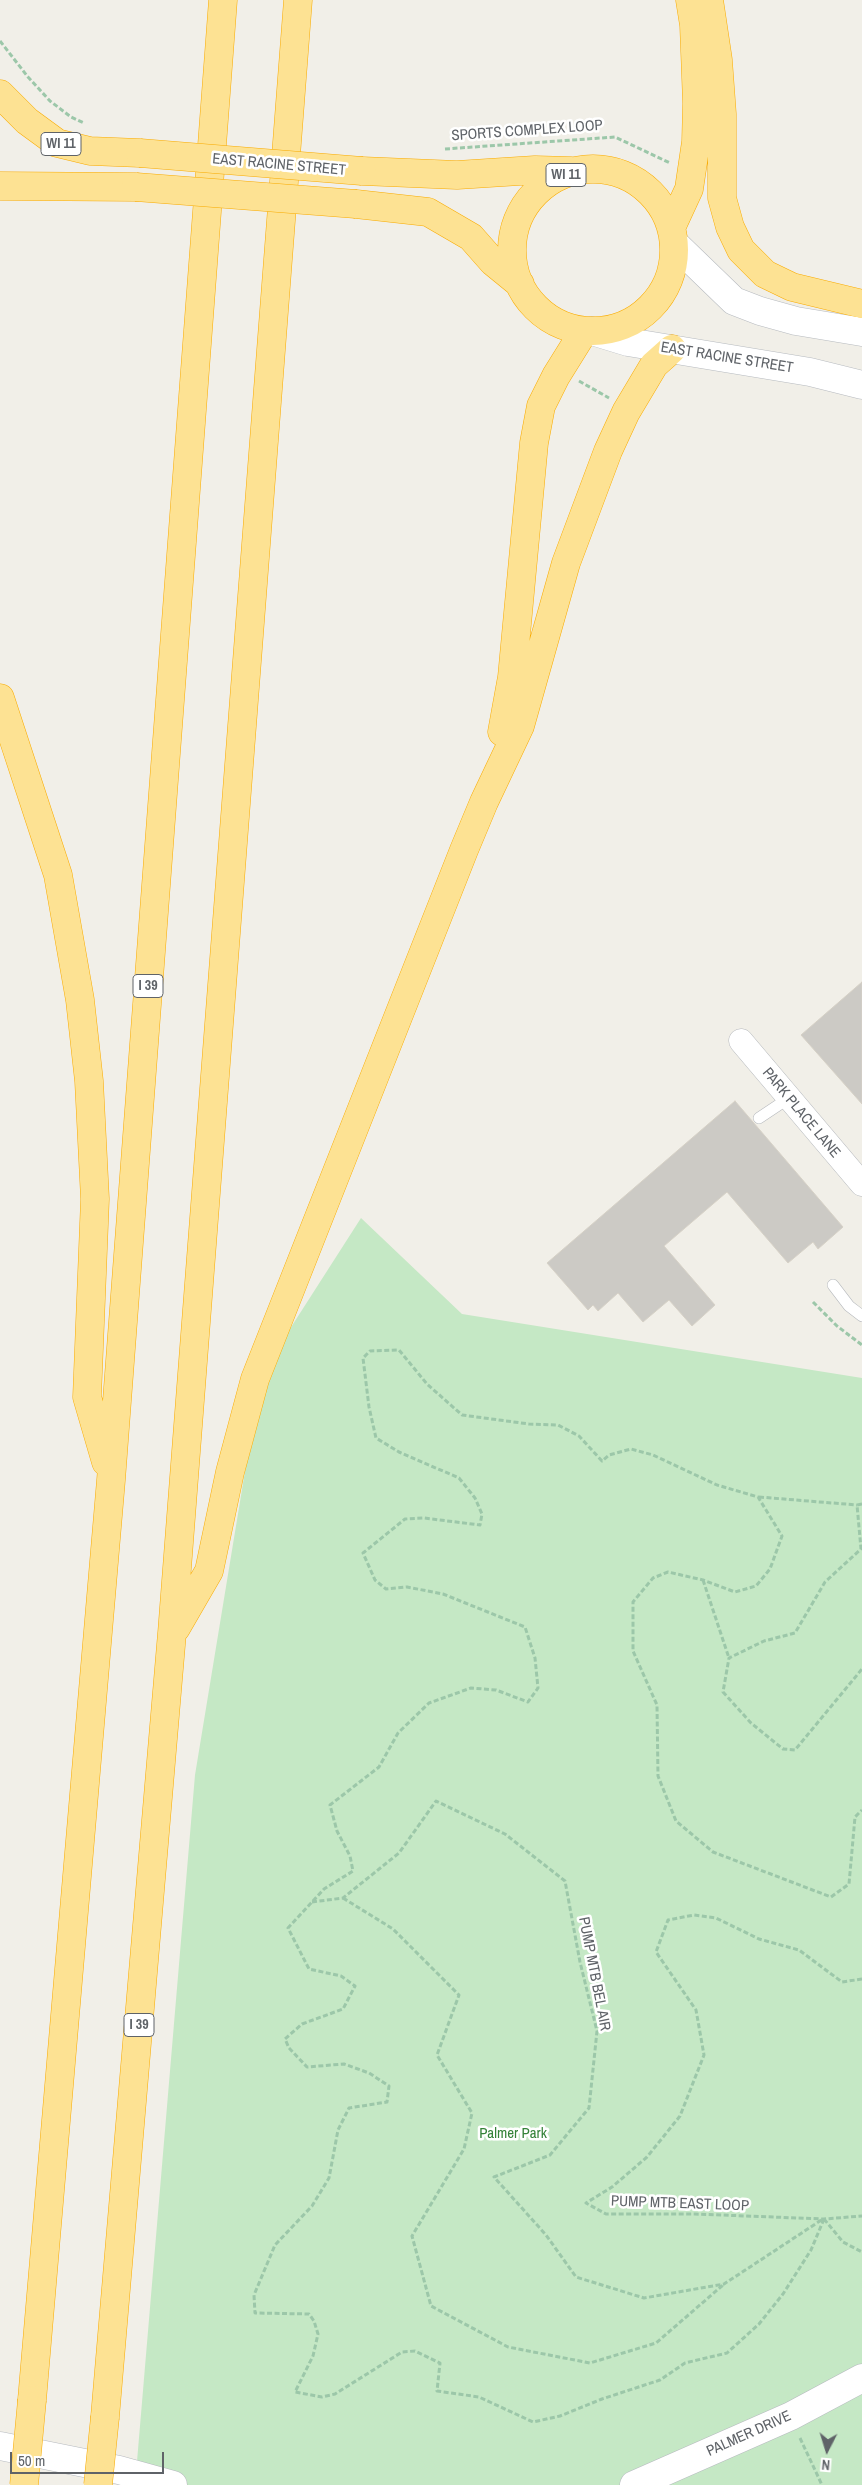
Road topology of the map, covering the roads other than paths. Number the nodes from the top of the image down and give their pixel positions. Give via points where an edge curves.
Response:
1 (223, 0) edge
2 (298, 0) edge
3 (690, 0) edge
4 (709, 0) edge
5 (0, 94) edge
6 (577, 171) junction
7 (0, 186) edge
8 (673, 236) junction
9 (520, 284) junction
10 (862, 304) edge
11 (588, 331) junction
12 (862, 332) edge
13 (672, 349) junction
14 (862, 385) edge
15 (0, 698) edge
16 (484, 802) junction
17 (741, 1041) dead end
18 (789, 1098) junction
19 (759, 1118) dead end
20 (862, 1184) edge
21 (833, 1285) dead end
22 (862, 1316) edge
23 (111, 1480) junction
24 (172, 1633) junction
25 (862, 2378) edge
26 (0, 2446) edge
27 (24, 2485) edge
28 (98, 2485) edge
29 (173, 2485) edge
30 (634, 2485) edge

1 - 23 highway, I 39
2 - 24 highway, I 39
3 - 8 highway, WI 11 via 694,24 696,142 689,189
4 - 10 highway via 722,114 722,198 741,250 764,274 792,287
5 - 6 highway, EAST RACINE STREET / WI 11, bridge via 26,121 57,143 90,152 457,175
6 - 8 highway, WI 11 via 607,171 636,182 658,202
6 - 9 highway, WI 11 via 548,184 525,207 512,253
7 - 9 highway, WI 11, bridge via 136,187 428,212 471,237 493,262
8 - 11 highway, WI 11 via 670,277 653,305 625,324 609,330
8 - 12 main road via 734,301 796,320
9 - 11 highway, WI 11 via 528,298 546,315 567,327
11 - 13 main road, EAST RACINE STREET
11 - 16 highway via 556,376 541,406 534,443 512,678
13 - 14 main road, EAST RACINE STREET via 810,372
13 - 16 highway via 654,365 626,412 608,451 566,563 520,726
15 - 23 highway via 58,875 80,1000 89,1081 95,1199 87,1397
16 - 24 highway via 255,1379 230,1472 209,1571
17 - 18 street, PARK PLACE LANE
18 - 19 lane
18 - 20 street, PARK PLACE LANE
21 - 22 lane via 848,1306
23 - 27 highway, I 39, bridge
24 - 28 highway, I 39, bridge
25 - 30 main road, PALMER DRIVE via 791,2416
26 - 29 main road via 118,2470

